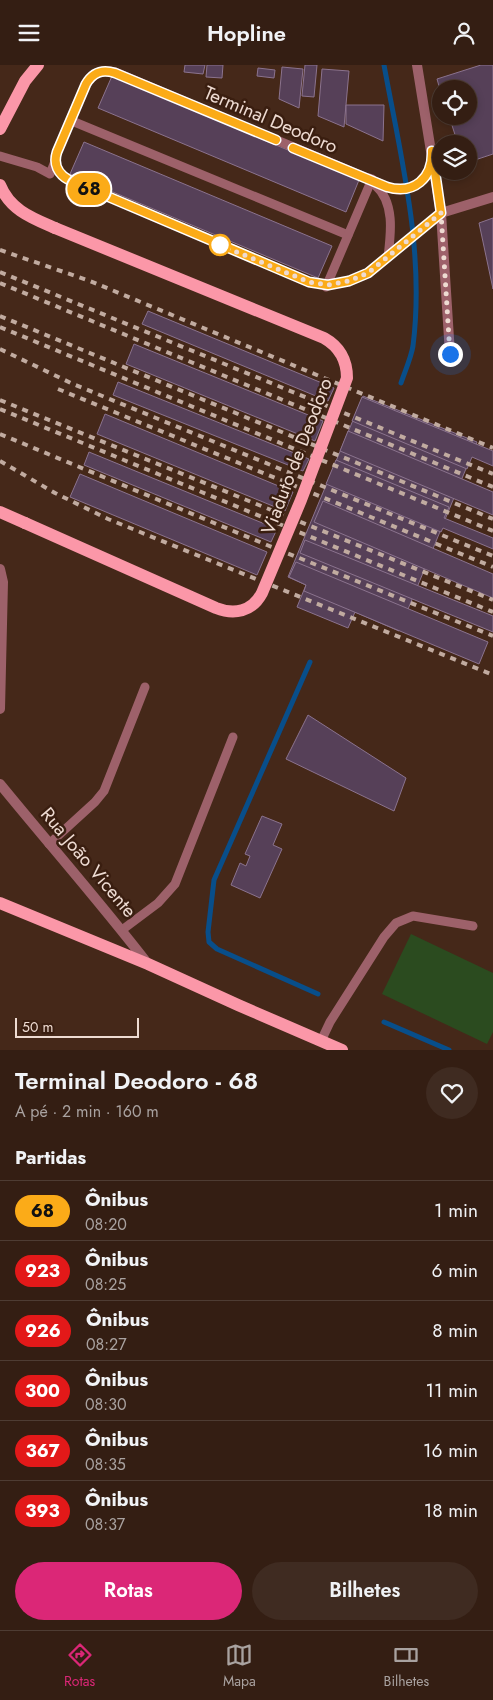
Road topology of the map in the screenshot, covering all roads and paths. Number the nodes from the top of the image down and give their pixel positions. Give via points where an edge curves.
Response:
1 (30, 65) edge
2 (38, 65) edge
3 (95, 65) edge
4 (101, 65) edge
5 (417, 65) edge
6 (25, 81) junction
7 (72, 121) junction
8 (0, 129) edge
9 (432, 151) joint
10 (0, 156) edge
11 (365, 178) junction
12 (436, 180) edge
13 (0, 185) edge
14 (493, 197) edge
15 (441, 213) junction
16 (348, 235) junction
17 (388, 257) junction
18 (326, 287) dead end
19 (450, 354) dead end
20 (0, 512) edge
21 (0, 569) edge
22 (145, 687) dead end
23 (0, 709) edge
24 (233, 737) dead end
25 (0, 784) edge
26 (49, 844) junction
27 (0, 903) edge
28 (473, 926) dead end
29 (122, 930) junction
30 (148, 964) junction
31 (321, 1041) junction
32 (342, 1050) edge

1 - 6 main road
2 - 6 main road
3 - 7 lane
4 - 16 lane, Terminal Deodoro via 372,179
5 - 9 street
6 - 8 main road
7 - 10 lane via 50,174
7 - 16 lane
9 - 11 lane via 431,168 420,183 409,188 393,189
11 - 17 lane via 379,188 387,201
11 - 17 lane via 110,71 98,72 89,79 56,157 58,169 69,180 314,284 349,281 368,273
12 - 15 street
13 - 20 main road, Viaduto de Deodoro, bridge via 20,212 324,338 335,346 346,363 346,378 301,500 262,593 246,610 216,608
14 - 15 street
15 - 17 lane
15 - 19 street
16 - 18 lane, Terminal Deodoro
21 - 23 street via 3,582
22 - 26 lane via 104,791
24 - 29 lane via 175,884 158,903
25 - 26 street, Rua João Vicente
26 - 29 street, Rua João Vicente
27 - 30 main road, Rua João Vicente
28 - 31 lane via 413,916 396,923 384,937
29 - 30 street, Rua João Vicente
30 - 31 main road, Rua João Vicente
31 - 32 main road, Rua João Vicente

